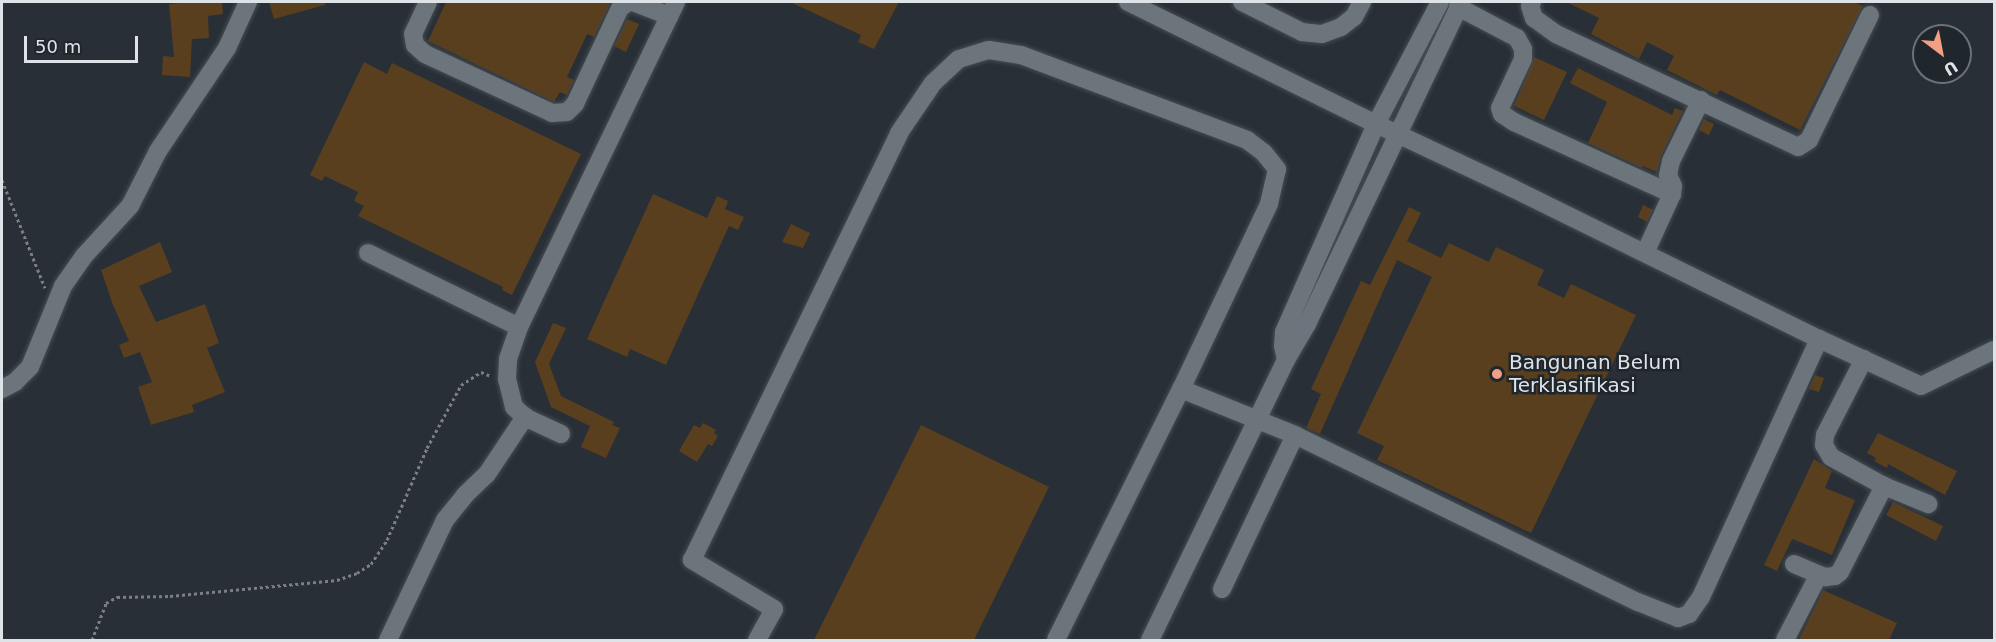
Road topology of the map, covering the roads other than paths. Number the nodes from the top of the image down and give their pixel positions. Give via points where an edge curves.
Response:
1 (248, 2) edge
2 (428, 2) edge
3 (628, 2) edge
4 (633, 2) edge
5 (1128, 2) edge
6 (1242, 2) edge
7 (1362, 2) edge
8 (1440, 2) edge
9 (1532, 2) edge
10 (1460, 4) edge
11 (672, 9) edge
12 (1870, 15) dead end
13 (1701, 100) junction
14 (1376, 124) junction
15 (1399, 135) junction
16 (1672, 194) junction
17 (368, 253) dead end
18 (1645, 253) junction
19 (519, 327) junction
20 (1819, 339) junction
21 (1995, 350) edge
22 (1864, 359) junction
23 (1286, 360) junction
24 (2, 389) edge
25 (1181, 389) junction
26 (525, 417) junction
27 (1257, 419) junction
28 (561, 434) dead end
29 (1295, 435) junction
30 (1884, 486) junction
31 (1928, 504) dead end
32 (1794, 564) dead end
33 (1818, 576) junction
34 (1222, 589) dead end
35 (388, 640) edge
36 (757, 640) edge
37 (1056, 640) edge
38 (1150, 640) edge
39 (1785, 640) edge

1 - 24 street via 227,48 158,151 130,207 84,256 63,286 30,367
2 - 3 street via 413,34 415,45 425,54 552,113 567,112 575,104 620,8
4 - 11 street
5 - 14 street
6 - 7 street via 1302,32 1322,34 1354,17
8 - 14 street
9 - 13 street via 1534,18 1556,34
10 - 15 street
10 - 16 street via 1517,38 1523,49 1523,59 1500,108 1502,114
11 - 19 street
12 - 13 street via 1809,140 1798,147
13 - 16 street via 1671,161 1668,175
14 - 15 street
14 - 23 street via 1284,332
15 - 18 street
15 - 23 street
16 - 18 street
17 - 19 street
18 - 20 street
19 - 26 street via 508,359 507,379 514,408
20 - 22 street
20 - 29 street via 1701,597 1689,614 1678,618
21 - 22 street via 1921,386
22 - 30 street via 1825,435 1824,445 1831,457
23 - 27 street
25 - 27 street
25 - 36 street via 1269,204 1277,169 1247,140 1021,55 988,50 959,59 933,83 899,133 692,560 774,609
25 - 37 street
26 - 28 street
26 - 35 street via 487,474 445,520
27 - 29 street
27 - 38 street
29 - 34 street
30 - 31 street
30 - 33 street via 1840,572 1835,576
32 - 33 street
33 - 39 street

